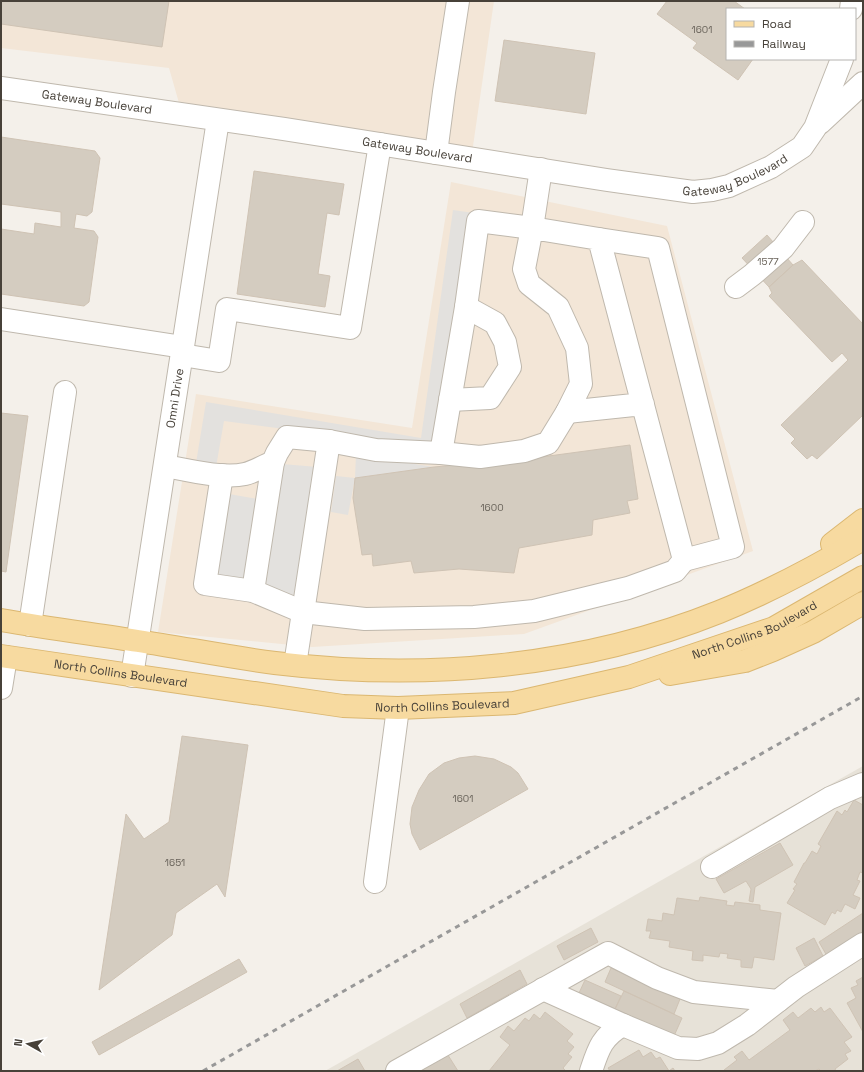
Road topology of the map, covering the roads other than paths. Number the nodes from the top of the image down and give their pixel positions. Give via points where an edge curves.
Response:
1 (458, 1) edge
2 (842, 60) edge
3 (863, 83) edge
4 (1, 88) edge
5 (218, 120) junction
6 (815, 128) junction
7 (380, 144) junction
8 (436, 153) junction
9 (541, 169) junction
10 (803, 222) dead end
11 (532, 228) junction
12 (599, 239) junction
13 (736, 287) dead end
14 (466, 307) junction
15 (1, 319) edge
16 (182, 351) junction
17 (65, 392) dead end
18 (450, 400) junction
19 (643, 404) junction
20 (567, 412) junction
21 (330, 441) junction
22 (441, 453) junction
23 (273, 462) junction
24 (165, 466) junction
25 (222, 475) junction
26 (863, 520) edge
27 (863, 539) edge
28 (684, 560) junction
29 (863, 577) edge
30 (779, 585) junction
31 (253, 592) junction
32 (863, 603) edge
33 (303, 612) junction
34 (1, 620) edge
35 (30, 625) junction
36 (138, 641) junction
37 (4, 657) edge
38 (295, 665) junction
39 (132, 676) junction
40 (629, 677) junction
41 (1, 688) edge
42 (398, 708) junction
43 (863, 784) edge
44 (712, 867) dead end
45 (374, 882) dead end
46 (863, 944) edge
47 (543, 989) junction
48 (778, 1001) junction
49 (623, 1025) junction
50 (397, 1071) edge
51 (591, 1071) edge

1 - 8 street
2 - 6 street, Gateway Boulevard
3 - 6 street, Gateway Boulevard
4 - 5 street, Gateway Boulevard
5 - 7 street, Gateway Boulevard
5 - 16 street, Omni Drive
6 - 9 street, Gateway Boulevard via 802,147 770,167 729,186 712,190 693,192
7 - 8 street, Gateway Boulevard
7 - 16 street via 350,328 227,309 219,361
8 - 9 street, Gateway Boulevard
9 - 11 street
10 - 13 street via 783,248
11 - 12 street
11 - 14 street via 478,221
11 - 20 street via 524,269 529,284 558,307 577,348 581,384
12 - 19 street
12 - 28 street via 658,248 733,547
14 - 18 street
14 - 18 street via 495,323 506,342 510,367 490,398
15 - 16 street
16 - 24 street, Omni Drive
17 - 35 street
18 - 22 street
19 - 20 street
19 - 28 street
20 - 22 street via 548,443 524,451 480,457
21 - 22 street via 376,450
21 - 23 street via 287,437
21 - 33 street
23 - 25 street via 244,474
23 - 31 street
24 - 25 street
24 - 36 street, Omni Drive
25 - 31 street via 205,584
26 - 30 main road
27 - 30 main road
28 - 33 street via 675,571 628,588 534,611 474,617 365,619
29 - 40 main road, North Collins Boulevard via 774,628
30 - 38 main road via 719,612 675,628 574,655 501,666 442,669 404,670
31 - 33 street
32 - 40 main road via 813,632 745,661 682,673
33 - 38 street
34 - 35 main road
35 - 36 main road
36 - 38 main road
36 - 39 street, Omni Drive
37 - 39 main road, North Collins Boulevard
37 - 41 street
39 - 42 main road, North Collins Boulevard via 343,706
40 - 42 main road, North Collins Boulevard via 514,703
42 - 45 street
43 - 44 street via 830,798
46 - 48 street
47 - 48 street via 608,953 657,978 694,992
47 - 49 street
47 - 50 street
48 - 49 street via 748,1025 718,1043 698,1049 678,1048
49 - 51 street via 613,1030 599,1047

